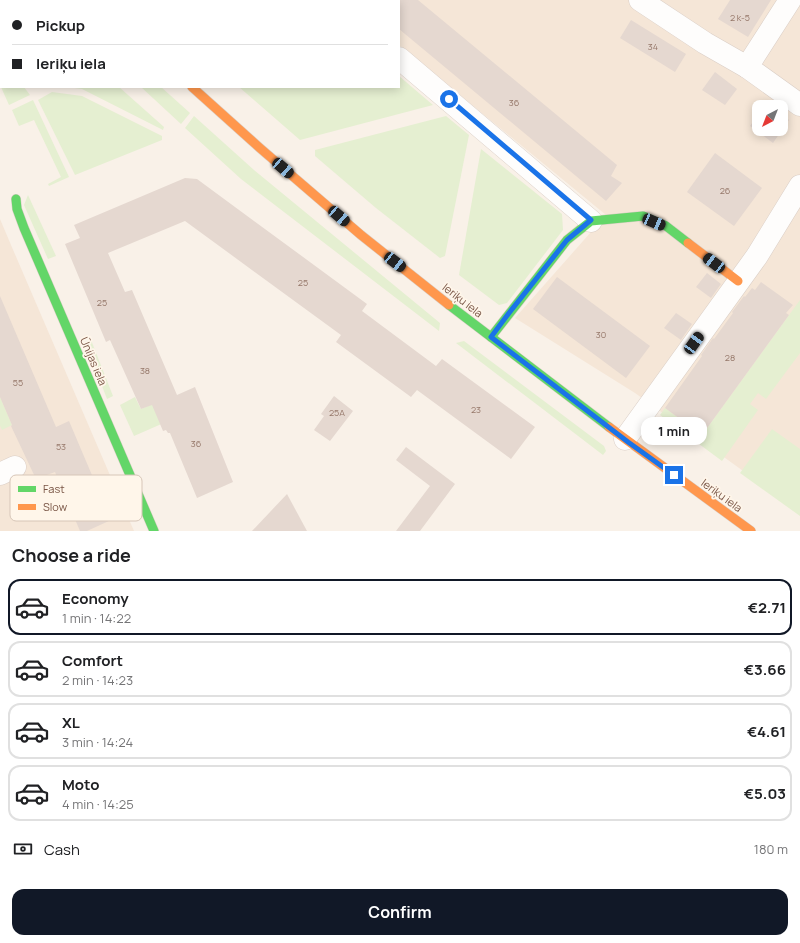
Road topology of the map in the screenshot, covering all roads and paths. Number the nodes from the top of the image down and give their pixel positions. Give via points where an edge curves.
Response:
1 (640, 0) edge
2 (790, 0) edge
3 (400, 59) edge
4 (747, 66) junction
5 (193, 88) edge
6 (800, 105) edge
7 (800, 186) edge
8 (16, 199) dead end
9 (591, 220) junction
10 (738, 281) junction
11 (491, 337) junction
12 (625, 439) junction
13 (130, 475) edge
14 (142, 503) edge
15 (154, 531) edge
16 (751, 531) edge

1 - 4 street via 705,43
2 - 4 street
3 - 9 street
4 - 6 street
5 - 11 main road, Ieriķu iela via 361,235
7 - 10 street via 757,256
8 - 13 main road, Ūnijas iela via 24,228
9 - 10 main road via 643,216 666,226
9 - 11 main road via 567,240
10 - 12 street
11 - 12 main road, Ieriķu iela
12 - 16 main road, Ieriķu iela
14 - 15 main road, Ūnijas iela

